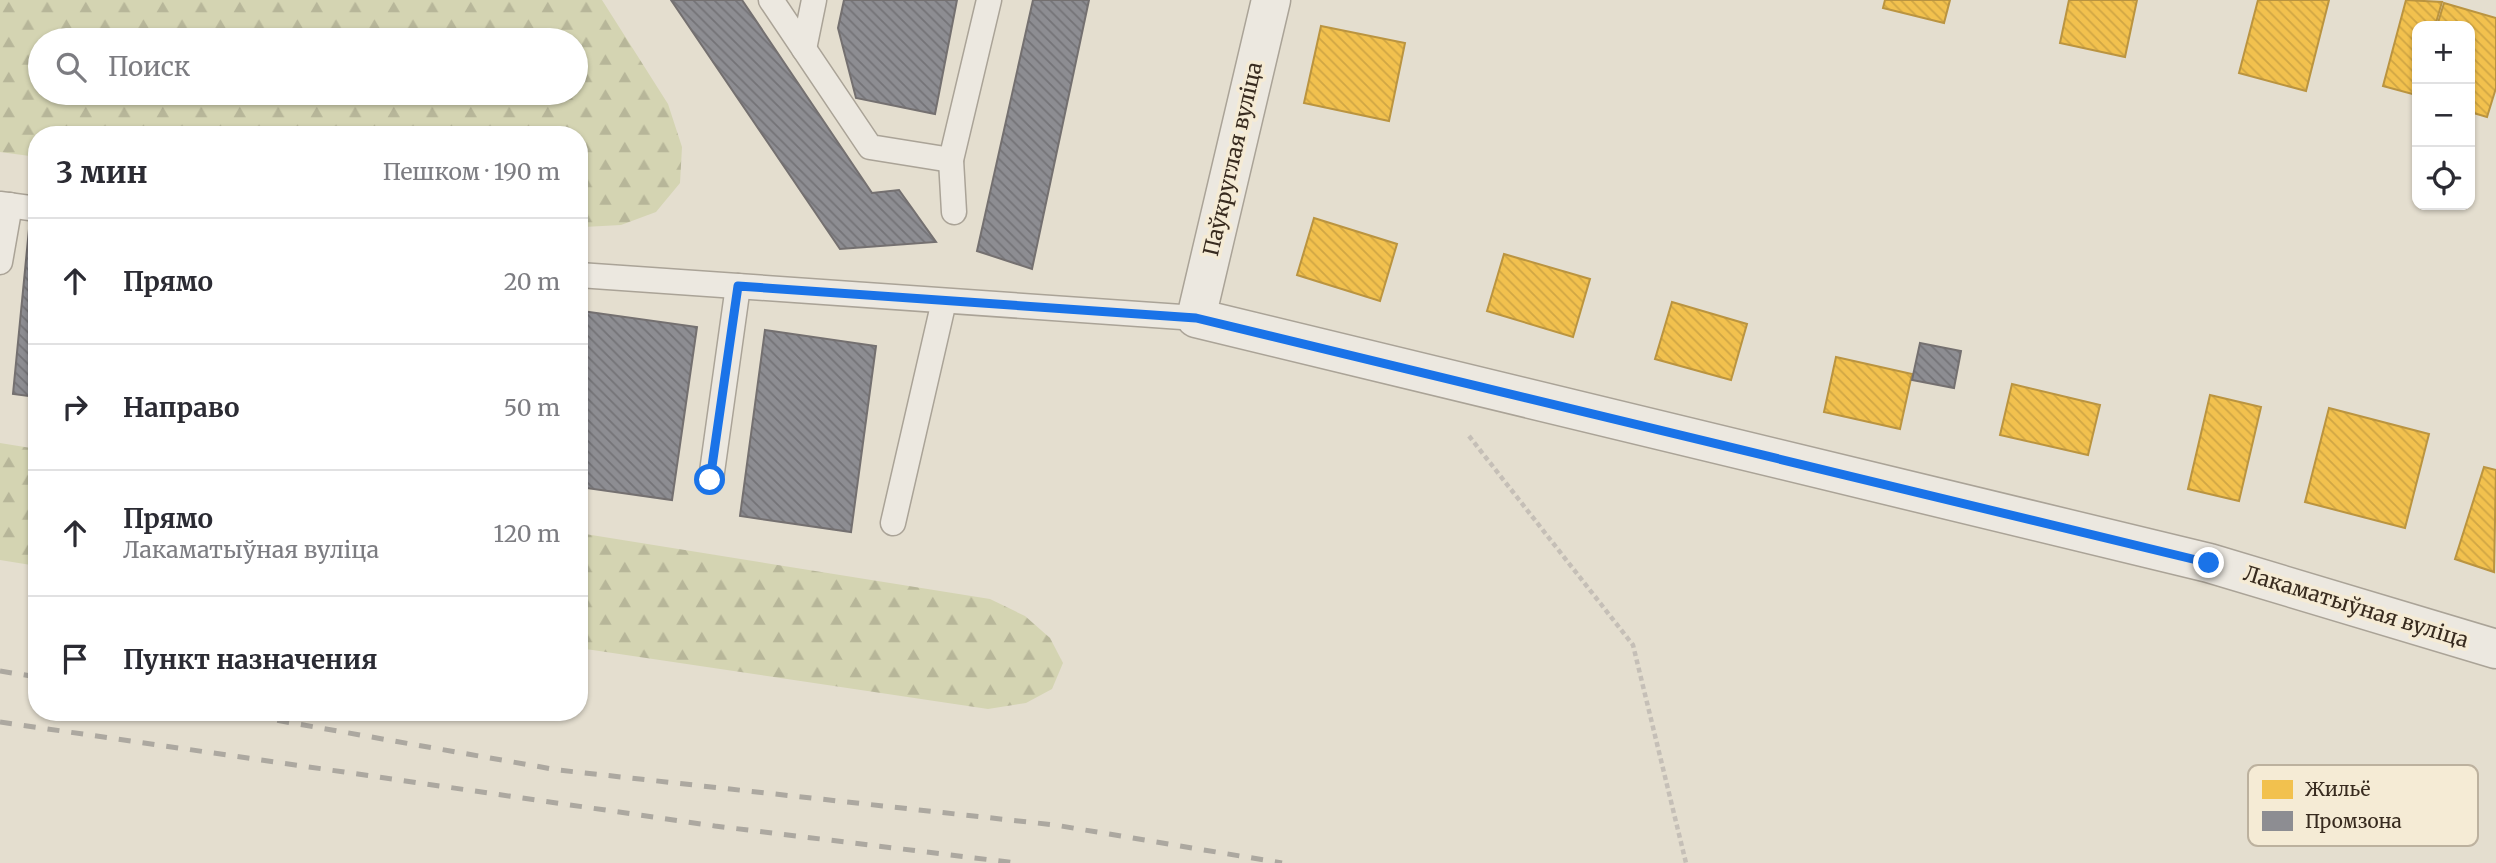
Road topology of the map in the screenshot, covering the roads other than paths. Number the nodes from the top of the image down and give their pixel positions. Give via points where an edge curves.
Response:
1 (771, 0) edge
2 (814, 0) edge
3 (989, 0) edge
4 (1270, 0) edge
5 (804, 49) junction
6 (951, 160) junction
7 (5, 204) edge
8 (28, 208) edge
9 (954, 212) dead end
10 (0, 262) edge
11 (588, 276) edge
12 (738, 286) junction
13 (944, 301) junction
14 (1196, 318) junction
15 (710, 480) dead end
16 (893, 523) dead end
17 (2496, 649) edge

1 - 5 lane
2 - 5 lane
3 - 6 lane
4 - 14 street, Паўкруглая вуліца
5 - 6 lane via 870,147
6 - 9 lane
7 - 8 lane
7 - 10 lane
11 - 12 lane
12 - 13 lane
12 - 15 lane
13 - 14 lane
13 - 16 lane
14 - 17 street, Лакаматыўная вуліца via 2209,563

